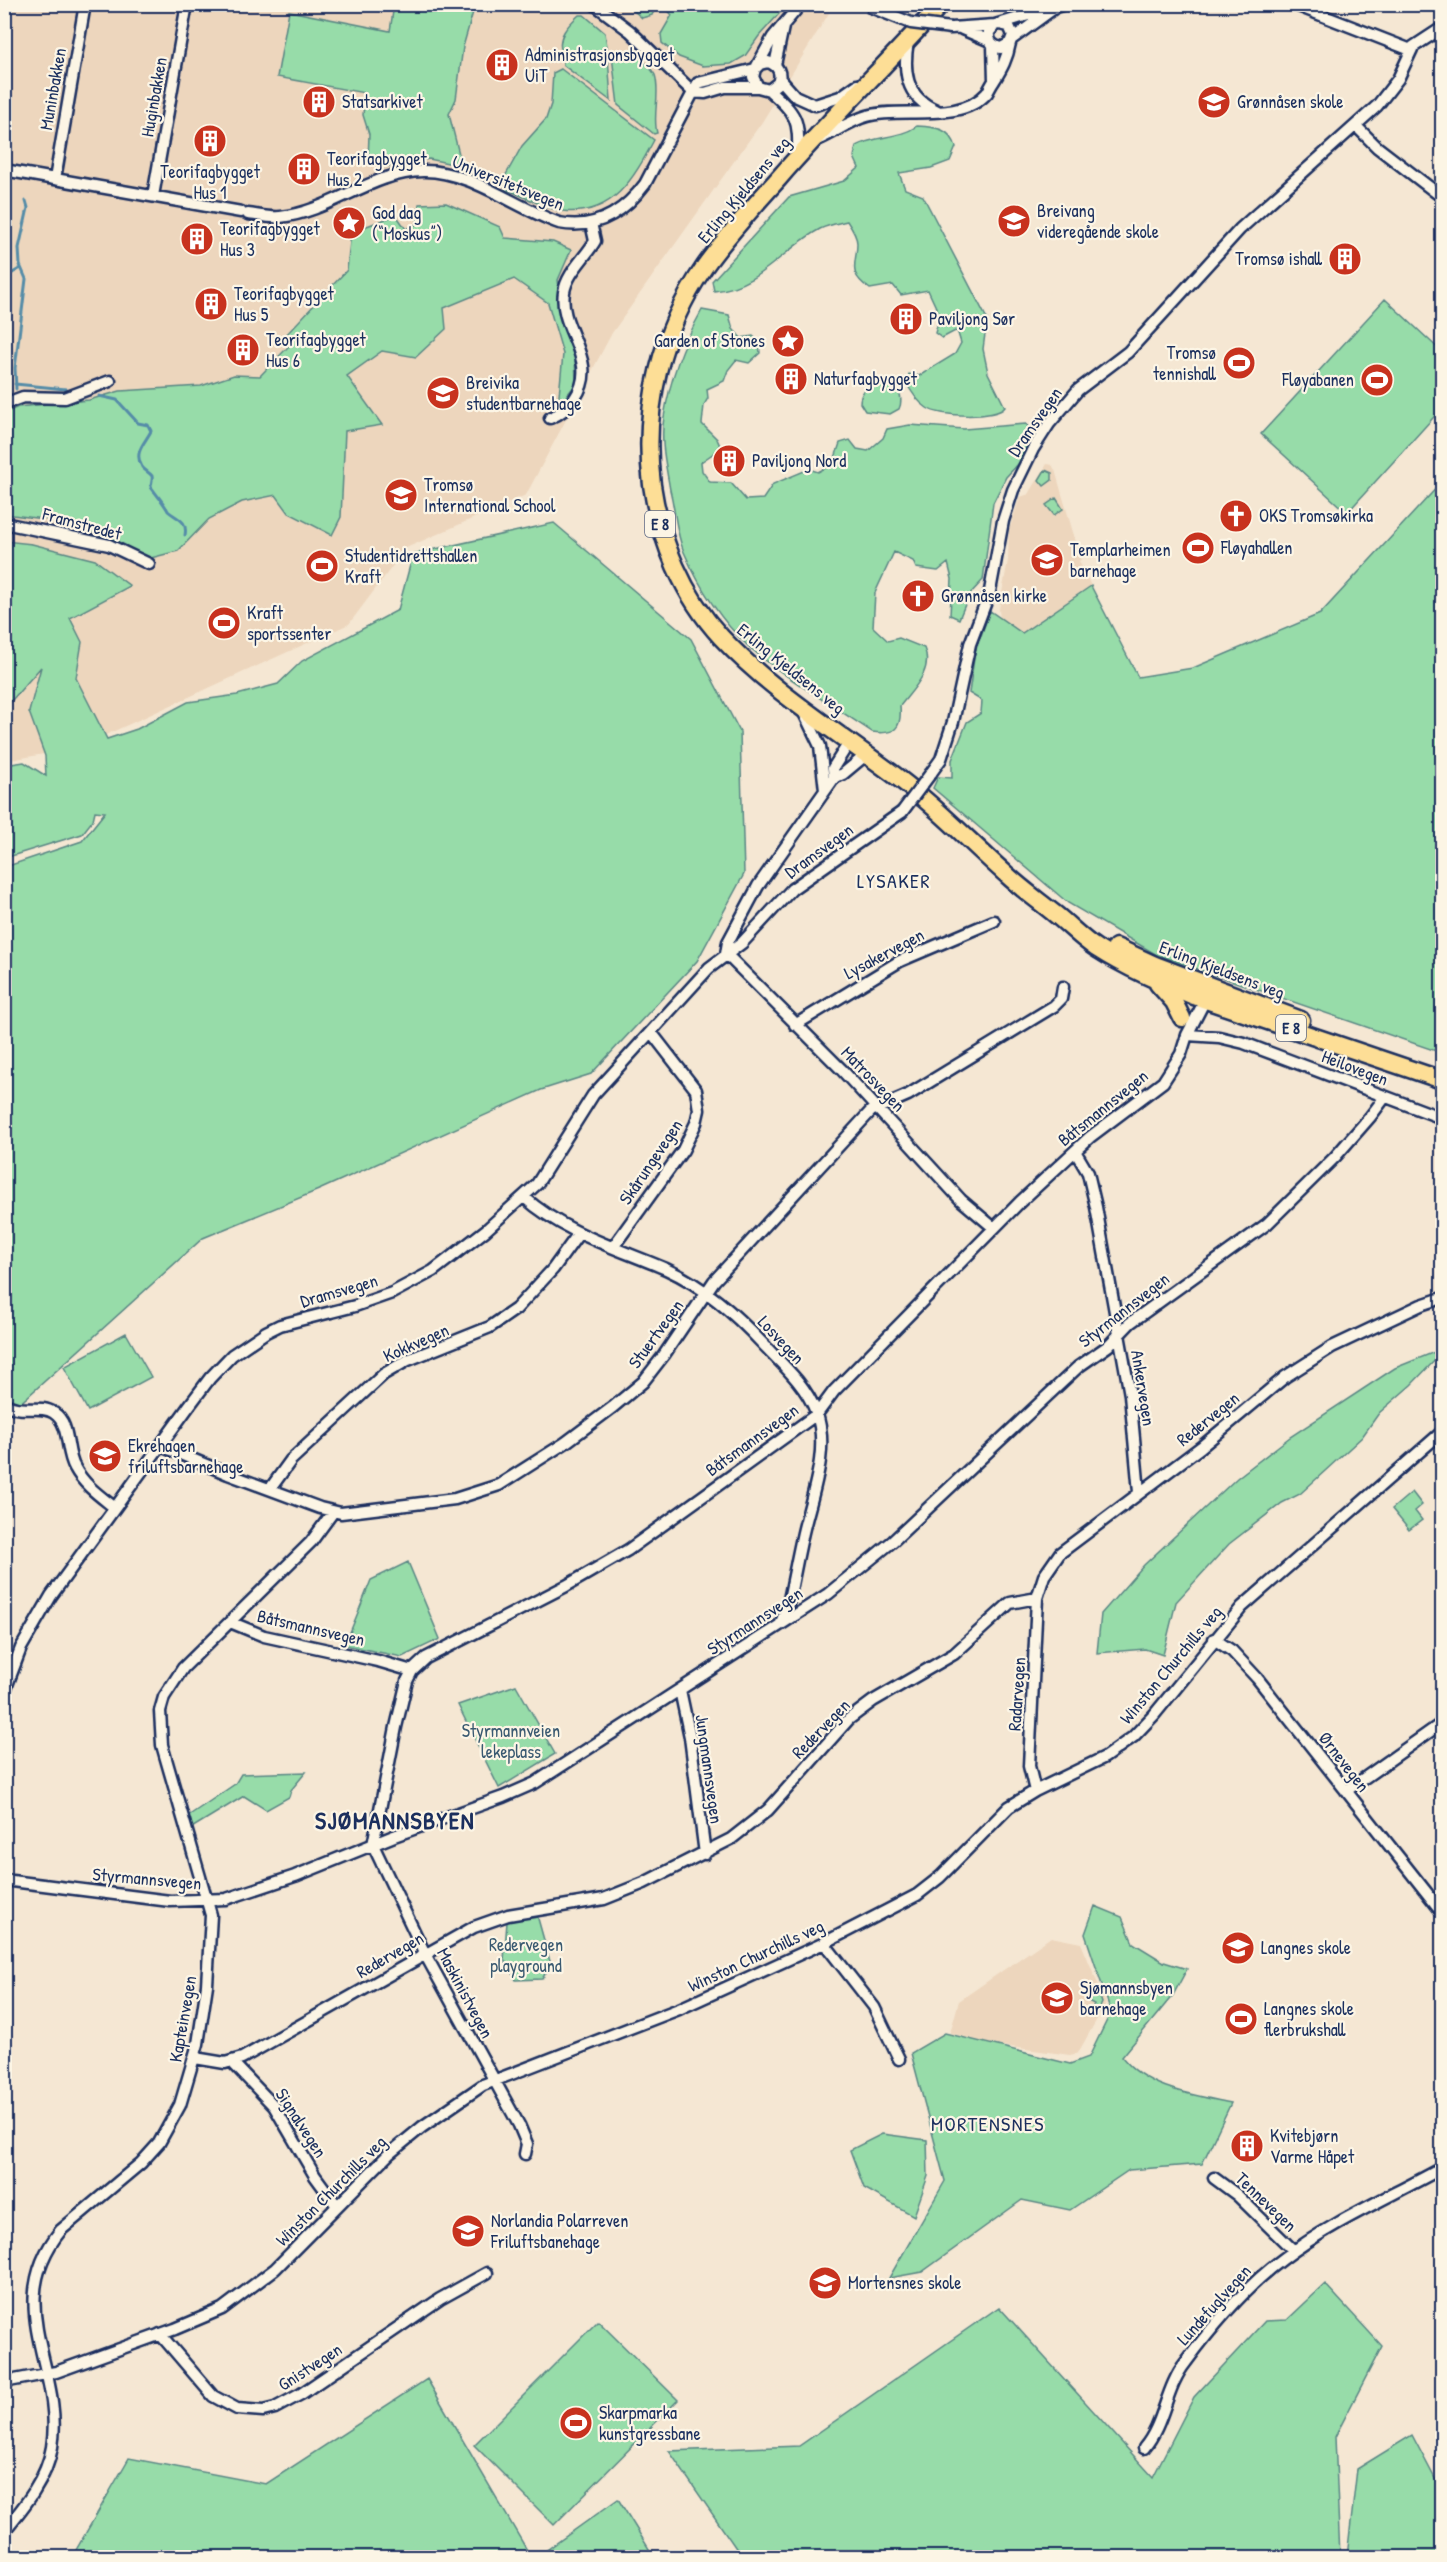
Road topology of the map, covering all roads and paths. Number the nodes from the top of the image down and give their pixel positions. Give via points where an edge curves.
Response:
1 (85, 4) edge
2 (187, 4) edge
3 (594, 4) edge
4 (801, 4) edge
5 (941, 4) edge
6 (1065, 4) edge
7 (1293, 4) edge
8 (867, 5) edge
9 (1310, 7) edge
10 (1053, 8) junction
11 (998, 24) junction
12 (783, 27) junction
13 (955, 28) junction
14 (1443, 28) edge
15 (908, 40) junction
16 (1011, 41) junction
17 (991, 43) junction
18 (1412, 50) junction
19 (775, 65) junction
20 (756, 68) junction
21 (882, 68) junction
22 (780, 79) junction
23 (994, 81) junction
24 (764, 88) junction
25 (693, 92) junction
26 (942, 112) junction
27 (1356, 126) junction
28 (811, 142) junction
29 (798, 156) junction
30 (4, 170) edge
31 (55, 179) junction
32 (153, 196) junction
33 (1443, 197) edge
34 (591, 224) junction
35 (110, 381) dead end
36 (4, 404) edge
37 (550, 418) dead end
38 (4, 523) edge
39 (149, 564) dead end
40 (800, 704) junction
41 (850, 741) junction
42 (867, 754) junction
43 (834, 778) junction
44 (825, 790) junction
45 (1055, 914) junction
46 (994, 921) dead end
47 (726, 954) junction
48 (1156, 981) junction
49 (1063, 987) dead end
50 (1200, 993) junction
51 (1182, 1018) junction
52 (795, 1025) junction
53 (651, 1032) junction
54 (1186, 1035) junction
55 (1443, 1080) edge
56 (1385, 1097) junction
57 (878, 1108) junction
58 (1443, 1118) edge
59 (1075, 1151) junction
60 (524, 1197) junction
61 (994, 1228) junction
62 (579, 1233) junction
63 (613, 1247) junction
64 (706, 1292) junction
65 (1443, 1299) edge
66 (1117, 1336) junction
67 (4, 1403) edge
68 (817, 1414) junction
69 (1443, 1432) edge
70 (161, 1446) junction
71 (270, 1489) junction
72 (1139, 1492) junction
73 (115, 1508) junction
74 (333, 1512) junction
75 (1038, 1598) junction
76 (231, 1622) junction
77 (781, 1623) junction
78 (1214, 1639) junction
79 (412, 1671) junction
80 (680, 1690) junction
81 (4, 1693) edge
82 (1443, 1723) edge
83 (1035, 1791) junction
84 (1346, 1791) junction
85 (373, 1845) junction
86 (705, 1854) junction
87 (4, 1880) edge
88 (208, 1901) junction
89 (1443, 1911) edge
90 (824, 1943) junction
91 (425, 1954) junction
92 (195, 2058) junction
93 (898, 2059) dead end
94 (232, 2062) junction
95 (493, 2080) junction
96 (525, 2154) dead end
97 (1443, 2168) edge
98 (1214, 2178) dead end
99 (337, 2205) junction
100 (1294, 2251) junction
101 (487, 2273) dead end
102 (160, 2334) junction
103 (44, 2375) junction
104 (4, 2382) edge
105 (1144, 2448) dead end
106 (4, 2531) edge

1 - 31 street, Muninbakken
2 - 32 street, Huginbakken
3 - 25 street via 640,40
4 - 12 street
5 - 15 highway, Erling Kjeldsens veg / E 8
6 - 10 street
7 - 9 street
8 - 13 street, bridge via 911,23
9 - 18 street
10 - 11 street
10 - 16 street
11 - 13 street
11 - 16 street via 1009,26
11 - 17 street via 989,32
12 - 19 street
12 - 20 street via 762,53
13 - 17 street
14 - 18 street, Dramsvegen via 1422,39
15 - 21 highway, Erling Kjeldsens veg / E 8
15 - 26 street via 905,66 909,84 916,97
16 - 17 street via 1001,48
16 - 23 street via 1006,61
17 - 23 street
18 - 27 street, Dramsvegen via 1389,93
19 - 20 street via 768,62
19 - 22 street
20 - 24 street via 753,77
20 - 25 street via 704,80
21 - 22 street via 840,97 819,105 798,99
21 - 28 highway, Erling Kjeldsens veg / E 8
22 - 24 street via 776,86
23 - 26 street via 974,103
24 - 25 street via 725,87
24 - 29 street via 793,112 797,120
25 - 34 street, Universitetsvegen via 634,199 612,216
26 - 28 street via 865,116
27 - 33 street
27 - 47 street, Dramsvegen, bridge via 1240,229 1128,351 1078,390 1049,424 1032,449 1003,521 990,591 970,644 956,714 941,759 895,819 792,889 757,930
28 - 29 highway, Erling Kjeldsens veg / E 8
29 - 40 highway, Erling Kjeldsens veg / E 8 via 706,265 686,298 660,362 652,396 648,455 656,513 667,548 699,609 743,660
30 - 31 street, Universitetsvegen
31 - 32 street, Universitetsvegen
32 - 34 street, Universitetsvegen via 280,217 390,176 426,171 448,174 559,223
34 - 37 street via 595,241 564,291 584,380 570,406
35 - 36 street via 65,398 23,397
38 - 39 street, Framstredet via 110,545
40 - 41 highway, Erling Kjeldsens veg / E 8
40 - 44 street via 820,746
41 - 42 highway, Erling Kjeldsens veg / E 8
41 - 43 street, Dramsvegen via 833,768
42 - 43 street, Dramsvegen
42 - 45 highway, Erling Kjeldsens veg / E 8
43 - 44 street, Dramsvegen
44 - 47 street, Dramsvegen via 758,886 728,942
45 - 48 highway, Erling Kjeldsens veg / E 8 via 1096,948
45 - 50 highway, Erling Kjeldsens veg / E 8
46 - 52 street, Lysakervegen via 900,961
47 - 52 street, Matrosvegen
47 - 53 street, Dramsvegen
48 - 50 highway, Erling Kjeldsens veg / E 8
48 - 51 highway, E 8
49 - 57 street, Stuertvegen via 1061,999 1054,1006 908,1095
50 - 51 street via 1185,1006
50 - 54 street, Båtsmannsvegen
50 - 55 highway, Erling Kjeldsens veg / E 8
51 - 54 street
52 - 57 street, Matrosvegen
53 - 60 street, Dramsvegen via 592,1095 543,1175
53 - 63 street, Skårungevegen via 696,1090 699,1110 682,1150
54 - 56 street, Heilovegen via 1245,1043
54 - 59 street, Båtsmannsvegen via 1181,1054 1163,1082
56 - 58 street, Heilovegen
56 - 66 street, Styrmannsvegen via 1335,1157 1280,1212
57 - 61 street, Matrosvegen via 961,1200
57 - 64 street, Stuertvegen via 858,1124
59 - 61 street, Båtsmannsvegen
59 - 66 street, Ankervegen via 1093,1190
60 - 62 street, Losvegen via 552,1220
60 - 70 street, Dramsvegen via 421,1279 376,1299 280,1325 244,1345 210,1378
61 - 68 street, Båtsmannsvegen via 841,1383
62 - 63 street, Losvegen
62 - 71 street, Kokkvegen via 516,1309 483,1331 408,1360 384,1374 291,1460
63 - 64 street, Losvegen via 669,1270
64 - 68 street, Losvegen via 792,1375
64 - 74 street, Stuertvegen via 643,1382 598,1419 512,1478 489,1490 455,1499 353,1513
65 - 72 street, Redervegen via 1402,1313 1307,1362
66 - 72 street, Ankervegen via 1130,1395
66 - 77 street, Styrmannsvegen via 1070,1374 867,1564 839,1587
67 - 73 street via 17,1409 55,1413 64,1427 71,1460 80,1477
68 - 77 street, Losvegen via 821,1437 818,1465
68 - 79 street, Båtsmannsvegen via 628,1550 426,1658
69 - 78 street, Winston Churchills veg via 1242,1607
70 - 71 street, Stuertvegen
70 - 73 street, Dramsvegen
71 - 74 street, Stuertvegen
72 - 75 street, Redervegen via 1060,1553 1044,1576
73 - 81 street, Dramsvegen via 37,1620
74 - 76 street, Kapteinvegen via 311,1542
75 - 83 street, Radarvegen via 1029,1766
75 - 86 street, Redervegen via 1011,1603 954,1654 861,1709 836,1731 756,1821
76 - 79 street, Båtsmannsvegen via 264,1636
76 - 88 street, Kapteinvegen via 183,1668 164,1697 160,1711 162,1745
77 - 80 street, Styrmannsvegen
78 - 83 street, Winston Churchills veg via 1133,1737 1105,1757
78 - 84 street, Ørnevegen via 1242,1660
79 - 85 street via 396,1727
80 - 85 street, Styrmannsvegen via 534,1783
80 - 86 street, Jungmannsvegen
82 - 84 street
83 - 90 street, Winston Churchills veg via 997,1818 930,1886
84 - 89 street, Ørnevegen
85 - 88 street, Styrmannsvegen via 261,1888
85 - 91 street, Maskinistvegen
86 - 91 street, Redervegen via 604,1899 492,1919
87 - 88 street, Styrmannsvegen via 170,1901
88 - 92 street, Kapteinvegen via 209,1968
90 - 93 street via 874,2007
90 - 95 street, Winston Churchills veg via 679,2009
91 - 94 street, Redervegen
91 - 95 street, Maskinistvegen
92 - 94 street
92 - 103 street, Kapteinvegen via 178,2111 159,2143 141,2163 60,2230 38,2266 31,2313
94 - 99 street, Signalvegen via 274,2106
95 - 96 street, Maskinistvegen via 525,2139
95 - 99 street, Winston Churchills veg via 406,2139
97 - 100 street, Lundefuglvegen
98 - 100 street, Tennevegen
99 - 102 street, Winston Churchills veg via 249,2291 222,2309
100 - 105 street, Lundefuglvegen via 1248,2288 1185,2362 1154,2435
101 - 102 street, Gnistvegen via 440,2299 301,2394 263,2411 237,2409 213,2396
102 - 103 street, Winston Churchills veg
103 - 104 street, Winston Churchills veg
103 - 106 street, Kapteinvegen via 52,2416 51,2454 39,2483

